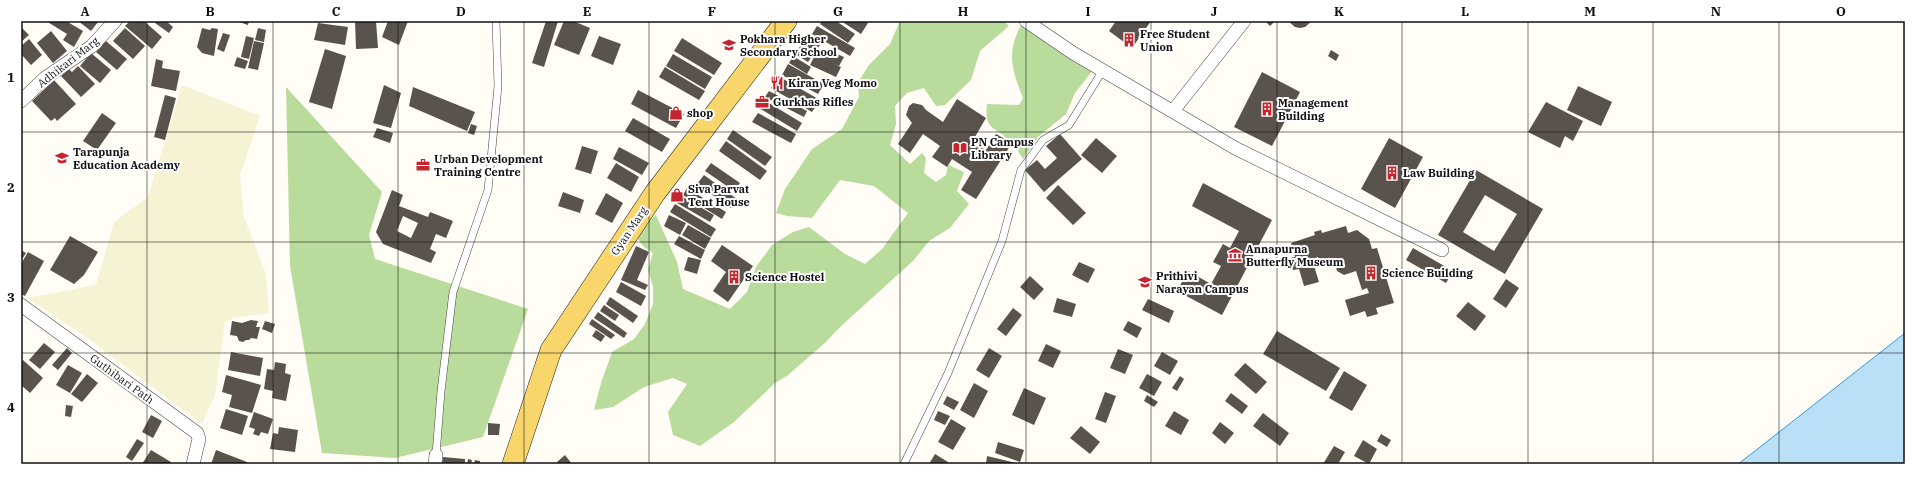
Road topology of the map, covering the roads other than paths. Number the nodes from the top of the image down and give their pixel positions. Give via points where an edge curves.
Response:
1 (115, 21) edge
2 (496, 21) edge
3 (786, 21) edge
4 (1026, 21) edge
5 (1244, 21) edge
6 (1103, 70) junction
7 (21, 101) edge
8 (1173, 111) junction
9 (1442, 250) dead end
10 (21, 305) edge
11 (436, 460) edge
12 (193, 464) edge
13 (513, 464) edge
14 (904, 464) edge

1 - 7 street, Adhikari Marg via 92,46 45,78
2 - 11 lane via 498,86 488,190 453,292
3 - 13 main road, Gyan Marg via 655,193 551,350
4 - 6 street
5 - 8 street
6 - 8 street
6 - 14 lane via 1068,125 1043,140 1021,170 1002,241 948,373
8 - 9 street via 1234,148
10 - 12 street, Guthibari Path via 197,434 199,439

